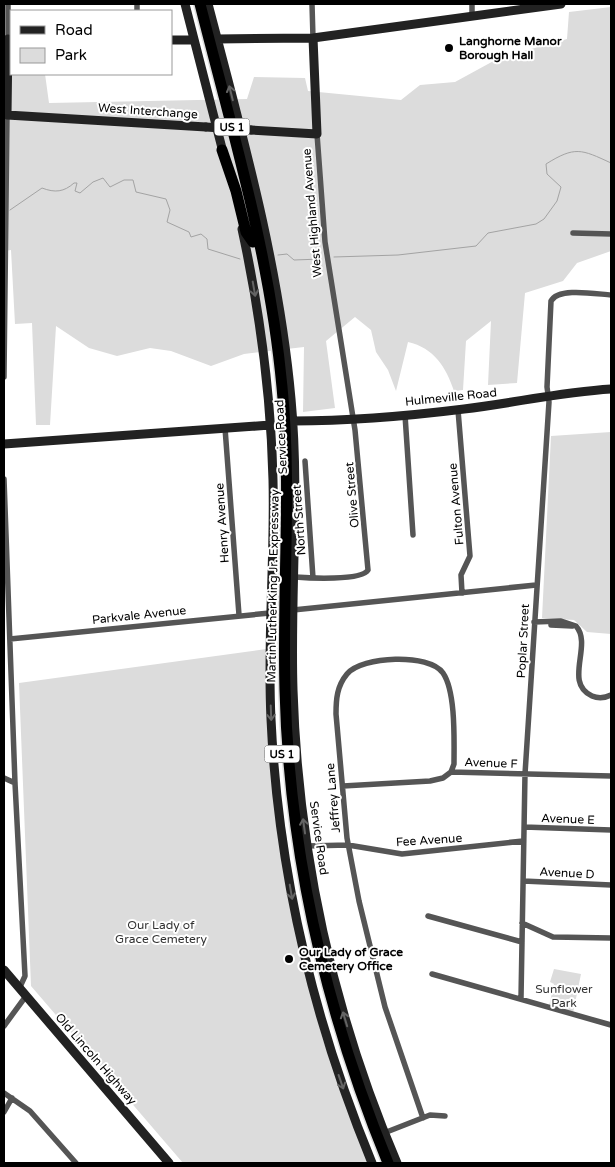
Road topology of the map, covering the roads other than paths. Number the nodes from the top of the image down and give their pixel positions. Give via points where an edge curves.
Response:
1 (8, 4) edge
2 (184, 4) edge
3 (193, 4) edge
4 (200, 4) edge
5 (208, 4) edge
6 (312, 4) edge
7 (472, 4) edge
8 (561, 4) edge
9 (472, 17) junction
10 (313, 38) junction
11 (8, 39) edge
12 (217, 39) junction
13 (172, 40) edge
14 (194, 40) junction
15 (7, 115) junction
16 (317, 134) junction
17 (245, 147) junction
18 (222, 150) junction
19 (573, 233) dead end
20 (611, 234) edge
21 (253, 242) junction
22 (262, 251) junction
23 (611, 295) edge
24 (4, 377) edge
25 (611, 389) edge
26 (548, 395) junction
27 (458, 410) junction
28 (405, 415) junction
29 (354, 419) junction
30 (293, 421) junction
31 (270, 425) junction
32 (225, 428) junction
33 (4, 444) edge
34 (305, 461) dead end
35 (4, 479) edge
36 (413, 535) dead end
37 (295, 577) junction
38 (313, 578) junction
39 (536, 585) junction
40 (462, 593) junction
41 (293, 610) junction
42 (270, 613) junction
43 (239, 616) junction
44 (534, 622) junction
45 (10, 639) junction
46 (611, 696) edge
47 (451, 772) junction
48 (525, 774) junction
49 (611, 776) edge
50 (4, 778) edge
51 (14, 783) junction
52 (343, 786) junction
53 (524, 827) junction
54 (611, 830) edge
55 (523, 841) junction
56 (348, 845) junction
57 (307, 846) junction
58 (523, 881) junction
59 (611, 885) edge
60 (428, 916) dead end
61 (522, 923) junction
62 (611, 938) edge
63 (522, 942) junction
64 (4, 970) edge
65 (432, 974) dead end
66 (19, 988) junction
67 (26, 996) junction
68 (521, 998) junction
69 (611, 1025) edge
70 (4, 1026) edge
71 (4, 1094) edge
72 (12, 1098) junction
73 (4, 1112) edge
74 (445, 1116) dead end
75 (423, 1118) junction
76 (381, 1135) junction
77 (76, 1163) edge
78 (169, 1163) edge
79 (372, 1163) edge
80 (381, 1163) edge
81 (388, 1163) edge
82 (395, 1163) edge

1 - 11 street
2 - 14 street, Service Road
3 - 21 highway, Martin Luther King Jr. Expressway / US 1
4 - 22 highway, Martin Luther King Jr. Expressway / US 1
5 - 12 street, Service Road
6 - 10 street, West Highland Avenue
7 - 9 street
8 - 9 street
9 - 10 street
10 - 12 street
10 - 16 street, West Highland Avenue
11 - 15 street
17 -> 12 street, Service Road
13 - 14 street
14 - 18 street, Service Road
15 - 16 street, West Interchange, bridge
15 - 24 street
16 - 29 street, West Highland Avenue via 325,242
17 - 22 highway
17 - 30 street, Service Road via 278,294
18 - 21 highway via 246,232
18 -> 31 street, Service Road via 252,281
19 - 20 street
21 - 80 highway, Martin Luther King Jr. Expressway / US 1 via 269,332 279,435 282,502 278,691 289,826 302,907 325,1003 352,1090
22 - 76 highway, Martin Luther King Jr. Expressway / US 1 via 278,349 286,442 285,682 296,826 309,906 327,985 350,1062
23 - 26 street, Poplar Street via 564,292 556,294 551,301
25 - 26 street, Hulmeville Road
26 - 27 street, Hulmeville Road
26 - 39 street, Poplar Street
27 - 28 street, Hulmeville Road
27 - 40 street, Fulton Avenue via 470,556 461,575
28 - 29 street, Hulmeville Road
28 - 36 street
29 - 30 street, Hulmeville Road
29 - 38 street, Olive Street via 368,570 360,575
30 - 37 street, Service Road
31 - 32 street
31 - 42 street, Service Road via 273,517
32 - 33 street
32 - 43 street, Henry Avenue
34 - 38 street, North Street
35 - 45 street
37 - 38 street
37 - 41 street, Service Road
39 - 40 street
39 - 44 street, Poplar Street
40 - 41 street
57 -> 41 street, Service Road via 296,745
42 - 43 street, Parkvale Avenue
42 -> 79 street, Service Road via 273,747 289,881 322,1023
43 - 45 street, Parkvale Avenue
44 - 46 street via 576,626 581,635 581,685 595,697
44 - 48 street, Poplar Street
45 - 51 street
47 - 48 street, Avenue F
47 - 52 street, Avenue F via 430,781
47 - 52 street, Jeffrey Lane via 454,764 450,695 442,671 423,660 367,663 354,667 337,693
48 - 49 street, Avenue F
48 - 53 street, Poplar Street
50 - 51 street
51 - 66 street via 25,976
52 - 56 street, Jeffrey Lane
53 - 54 street, Avenue E
53 - 55 street, Poplar Street
55 - 56 street, Fee Avenue via 402,854
55 - 58 street, Poplar Street
56 - 57 street, Fee Avenue
56 - 75 street, Jeffrey Lane via 378,979
76 -> 57 street, Service Road via 322,930
58 - 59 street, Avenue D
58 - 61 street, Poplar Street
60 - 63 street
61 - 62 street via 553,937
61 - 63 street, Poplar Street
63 - 68 street, Poplar Street
64 - 66 street, Old Lincoln Highway
65 - 68 street
66 - 67 street, Old Lincoln Highway
67 - 70 street
67 - 78 street, Old Lincoln Highway
68 - 69 street
71 - 72 street
72 - 73 street
72 - 77 street via 30,1111
74 - 75 street via 433,1114
75 - 76 street
76 - 81 highway, Martin Luther King Jr. Expressway / US 1
76 - 82 highway

